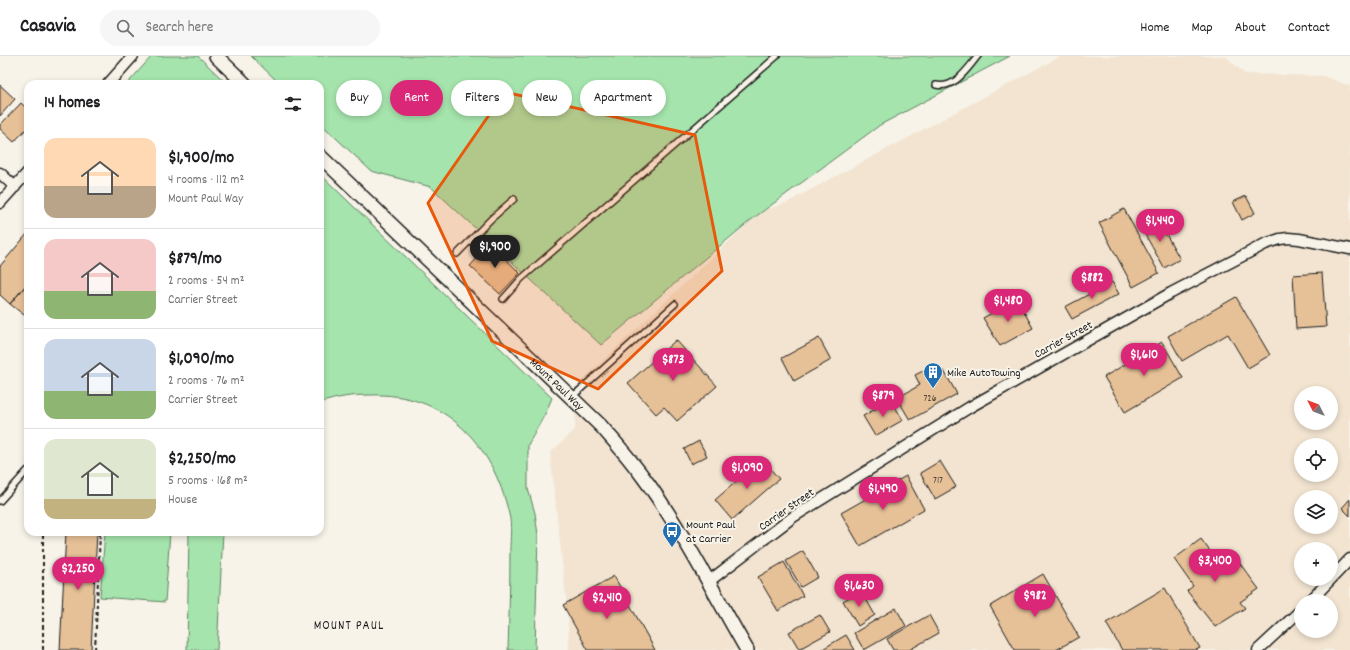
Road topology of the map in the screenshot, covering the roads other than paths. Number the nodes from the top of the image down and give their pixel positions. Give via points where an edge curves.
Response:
1 (133, 56) edge
2 (216, 56) edge
3 (777, 56) edge
4 (978, 56) edge
5 (112, 80) edge
6 (241, 80) edge
7 (936, 85) dead end
8 (324, 160) edge
9 (0, 173) edge
10 (24, 177) edge
11 (15, 187) junction
12 (514, 199) dead end
13 (0, 203) edge
14 (1350, 249) edge
15 (457, 254) dead end
16 (503, 299) dead end
17 (675, 304) dead end
18 (572, 398) junction
19 (24, 474) edge
20 (0, 501) edge
21 (1350, 559) edge
22 (708, 582) junction
23 (1317, 594) edge
24 (1294, 617) edge
25 (747, 650) edge
26 (1258, 650) edge

1 - 5 street
2 - 6 street
3 - 16 lane via 521,279
4 - 7 lane via 956,80 946,86
8 - 18 street, Mount Paul Way
9 - 11 street
10 - 11 street
11 - 13 street
12 - 15 lane via 486,223
14 - 22 street, Carrier Street via 1299,239 1280,239 1180,288 970,407 793,517
17 - 18 lane
18 - 22 street, Mount Paul Way via 615,441 650,486
19 - 20 lane
21 - 23 street
22 - 25 street, Mount Paul Way
24 - 26 street

